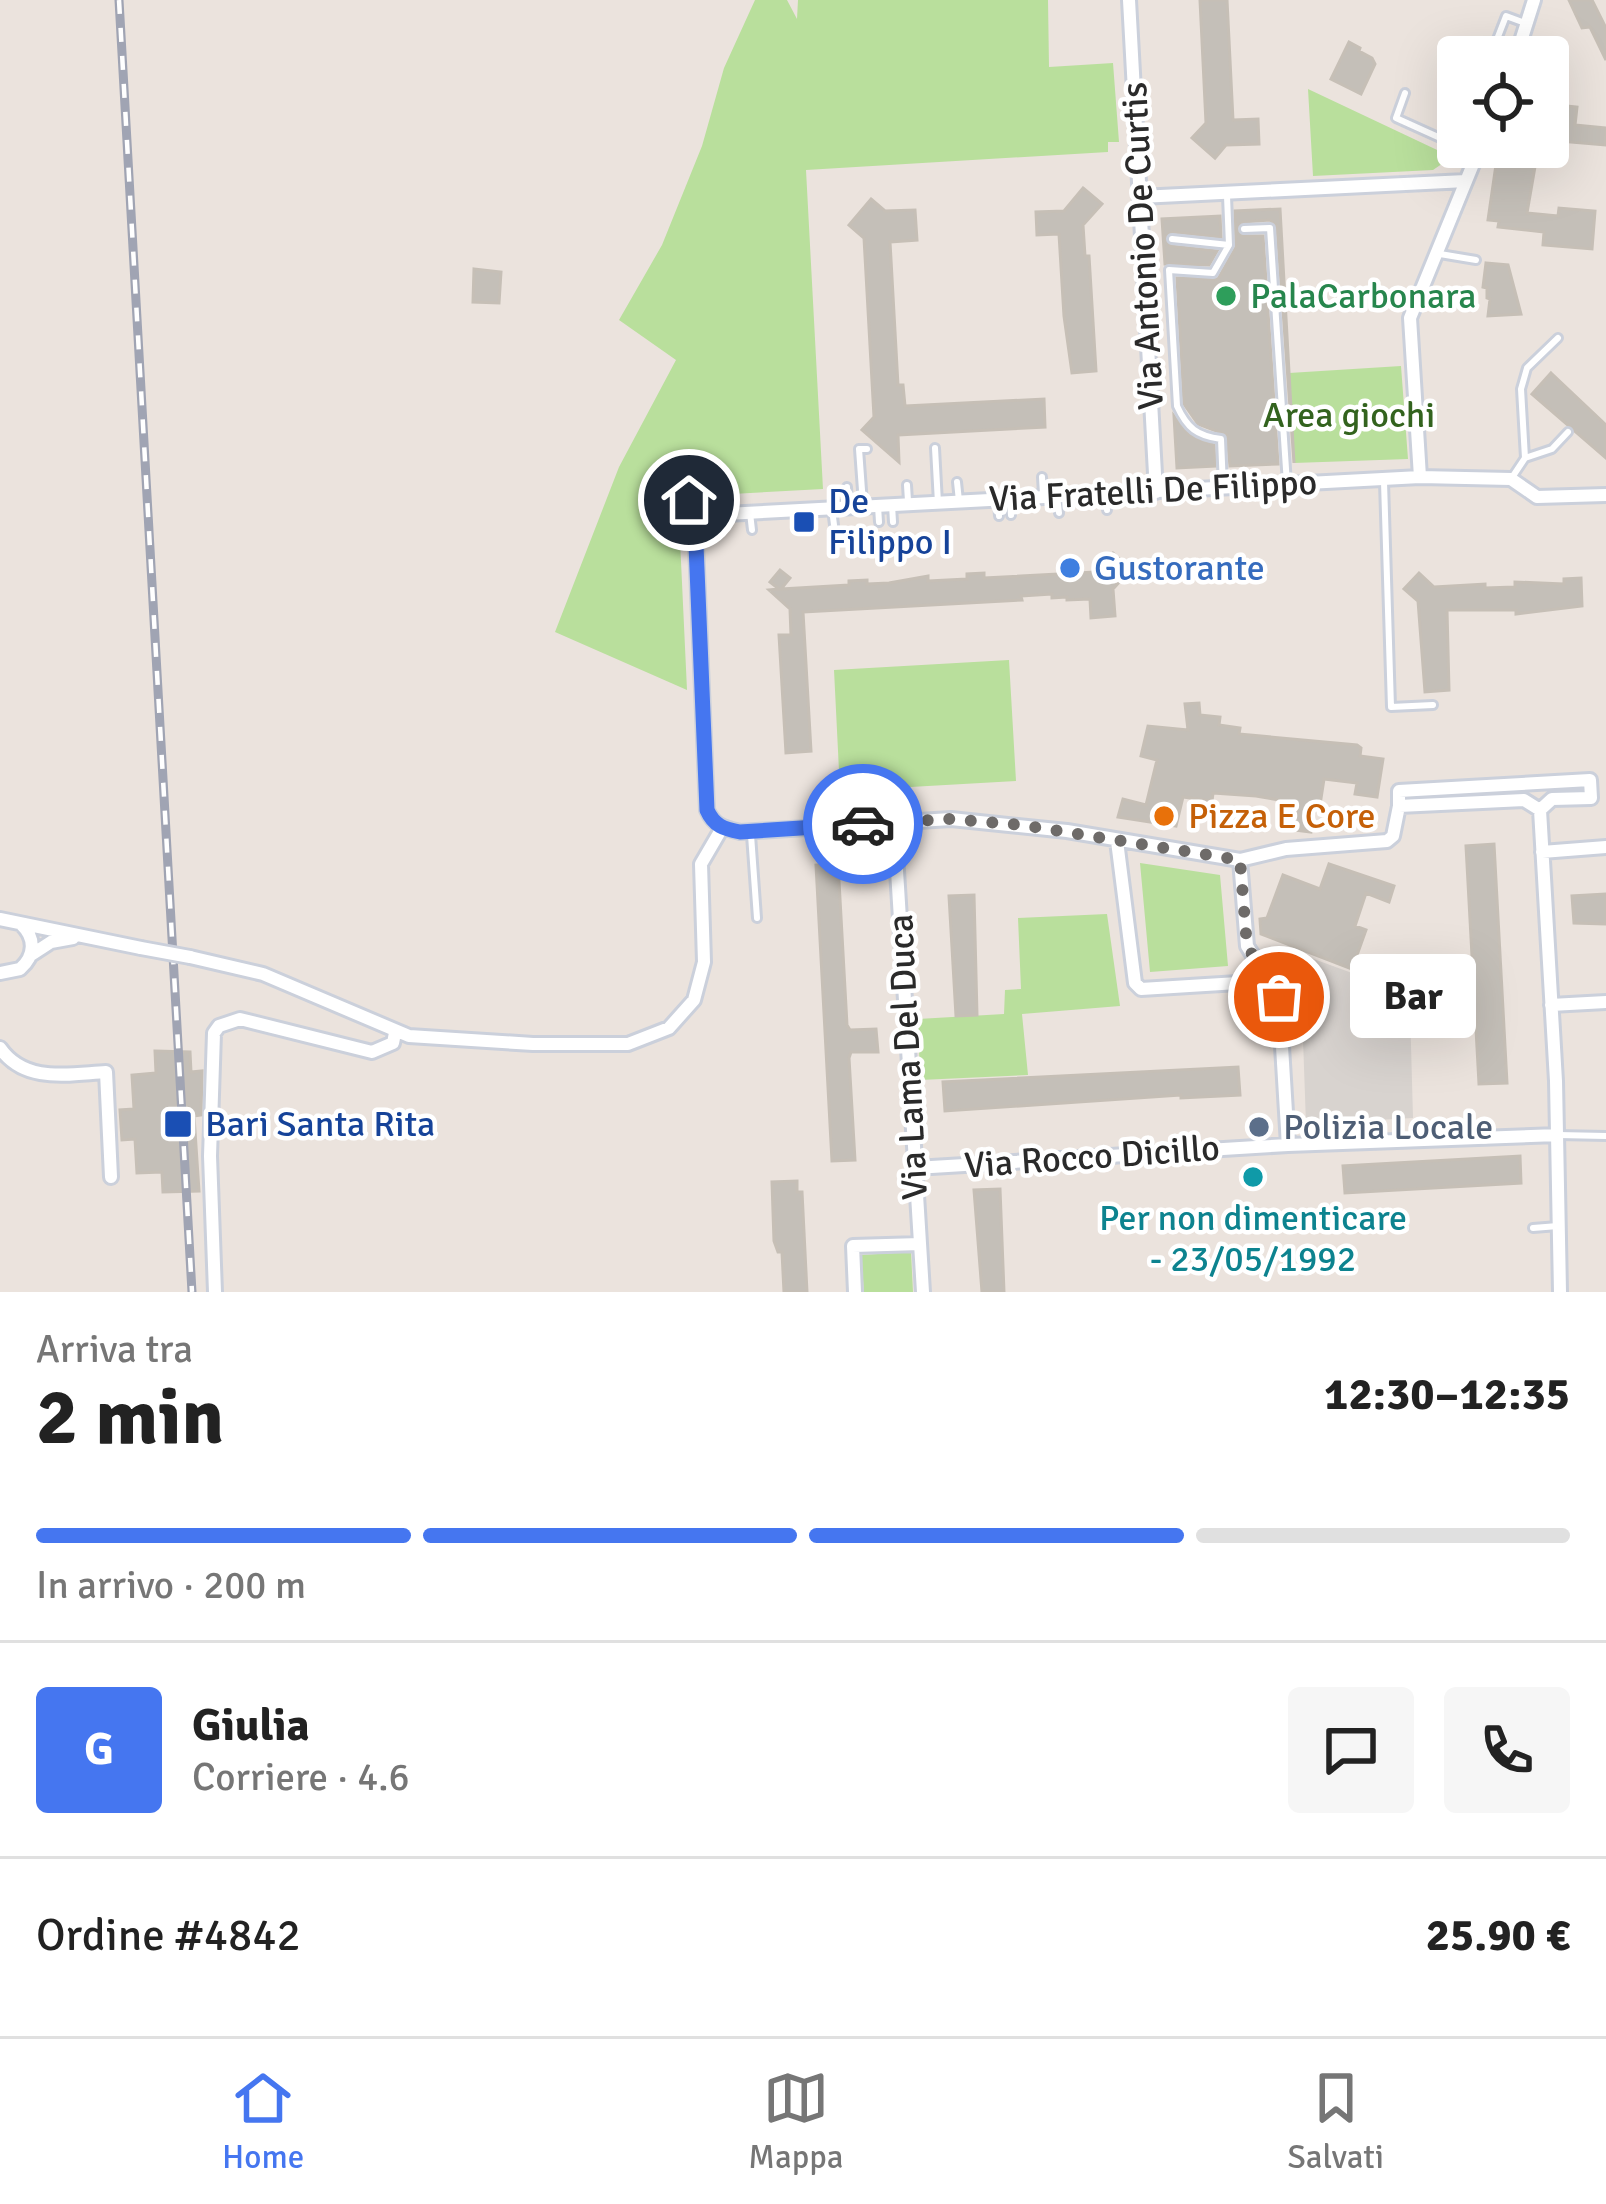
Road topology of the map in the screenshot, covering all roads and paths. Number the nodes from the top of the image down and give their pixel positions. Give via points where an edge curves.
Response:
1 (1129, 0) edge
2 (1534, 0) edge
3 (1529, 24) junction
4 (1498, 36) edge
5 (1524, 36) edge
6 (1406, 93) dead end
7 (1437, 137) edge
8 (1471, 168) edge
9 (1466, 181) junction
10 (1227, 192) junction
11 (1140, 197) junction
12 (1244, 229) dead end
13 (1172, 239) dead end
14 (1229, 244) junction
15 (1436, 253) junction
16 (1476, 260) dead end
17 (1558, 338) dead end
18 (1568, 432) dead end
19 (935, 448) dead end
20 (867, 449) dead end
21 (1525, 458) junction
22 (1420, 476) junction
23 (1042, 477) dead end
24 (1383, 478) junction
25 (1511, 479) junction
26 (957, 482) dead end
27 (1287, 484) junction
28 (907, 485) dead end
29 (847, 487) dead end
30 (1223, 488) junction
31 (1156, 492) junction
32 (1106, 494) junction
33 (1606, 495) edge
34 (1050, 497) junction
35 (1004, 499) junction
36 (689, 500) dead end
37 (938, 502) junction
38 (959, 502) junction
39 (908, 504) junction
40 (871, 507) junction
41 (832, 508) junction
42 (1107, 510) dead end
43 (750, 513) junction
44 (1059, 513) dead end
45 (1011, 515) dead end
46 (999, 516) dead end
47 (695, 521) junction
48 (893, 522) dead end
49 (879, 523) dead end
50 (834, 525) dead end
51 (752, 530) dead end
52 (1432, 705) dead end
53 (1399, 806) junction
54 (1540, 809) junction
55 (894, 822) junction
56 (722, 828) junction
57 (751, 831) junction
58 (1117, 841) junction
59 (1606, 847) edge
60 (1542, 852) junction
61 (1240, 860) junction
62 (757, 918) dead end
63 (1, 919) edge
64 (20, 923) junction
65 (91, 938) junction
66 (31, 955) junction
67 (6, 973) edge
68 (1270, 981) junction
69 (0, 986) edge
70 (1606, 1002) edge
71 (1552, 1005) junction
72 (395, 1033) junction
73 (0, 1048) edge
74 (1558, 1135) junction
75 (1606, 1136) edge
76 (1288, 1145) junction
77 (915, 1168) junction
78 (111, 1177) dead end
79 (1558, 1226) junction
80 (1533, 1228) dead end
81 (920, 1244) junction
82 (215, 1292) edge
83 (855, 1292) edge
84 (922, 1292) edge
85 (1560, 1292) edge

1 - 11 street, Via Antonio De Curtis
2 - 3 street
3 - 4 lane via 1506,16
3 - 5 street
6 - 7 lane via 1396,118
8 - 9 street
9 - 10 street
9 - 15 street
10 - 11 street
10 - 14 lane
11 - 31 street, Via Antonio De Curtis
12 - 27 lane via 1270,228
13 - 14 lane
14 - 30 lane via 1213,273 1169,270 1177,406 1202,436 1221,439
15 - 16 lane
15 - 22 street via 1410,322
17 - 21 lane via 1527,368 1521,389
18 - 21 lane via 1552,449
19 - 37 lane
20 - 40 lane via 860,449
21 - 25 lane
22 - 24 street, Via Fratelli De Filippo
22 - 25 street, Via Fratelli De Filippo
23 - 34 lane
24 - 27 street, Via Fratelli De Filippo
24 - 52 lane via 1391,707
25 - 33 street, Via Fratelli De Filippo via 1538,497
26 - 38 lane
27 - 30 street, Via Fratelli De Filippo
28 - 39 lane
29 - 40 lane
30 - 31 street, Via Fratelli De Filippo
31 - 32 street, Via Fratelli De Filippo
32 - 34 street, Via Fratelli De Filippo
32 - 42 lane
34 - 35 street, Via Fratelli De Filippo
34 - 44 lane
35 - 38 street, Via Fratelli De Filippo
35 - 45 lane
35 - 46 lane
36 - 47 lane
37 - 38 street, Via Fratelli De Filippo
37 - 39 street, Via Fratelli De Filippo
39 - 40 street, Via Fratelli De Filippo
40 - 41 street, Via Fratelli De Filippo
40 - 48 lane
40 - 49 lane
41 - 43 street, Via Fratelli De Filippo
41 - 50 lane
43 - 47 street, Via Fratelli De Filippo
43 - 51 lane
47 - 56 street via 707,810
53 - 54 street via 1524,800
53 - 54 street via 1399,791 1590,780 1591,798 1552,799
53 - 61 street via 1387,841
54 - 60 street
55 - 57 street
55 - 58 street via 1022,825
55 - 77 street, Via Lama Del Duca
56 - 57 street
56 - 72 street via 700,872 701,981 669,1028 594,1046
57 - 62 lane
58 - 61 street
58 - 68 street via 1141,989
59 - 60 street
60 - 71 street
61 - 68 street via 1247,946
63 - 64 street
64 - 65 street
64 - 66 street
65 - 66 street via 51,942
65 - 72 street, bridge via 263,974
66 - 67 street
67 - 69 street
68 - 76 street via 1282,1022
70 - 71 street
71 - 74 street
72 - 82 street via 393,1043 372,1052 240,1019 218,1027 210,1156
73 - 78 street via 37,1073 106,1072
74 - 75 lane
74 - 76 street, Via Rocco Dicillo
74 - 79 street
76 - 77 street, Via Rocco Dicillo
77 - 81 street, Via Lama Del Duca
79 - 80 lane
79 - 85 street
81 - 83 street, Via Lama Del Duca via 853,1246
81 - 84 street, Via Lama Del Duca

